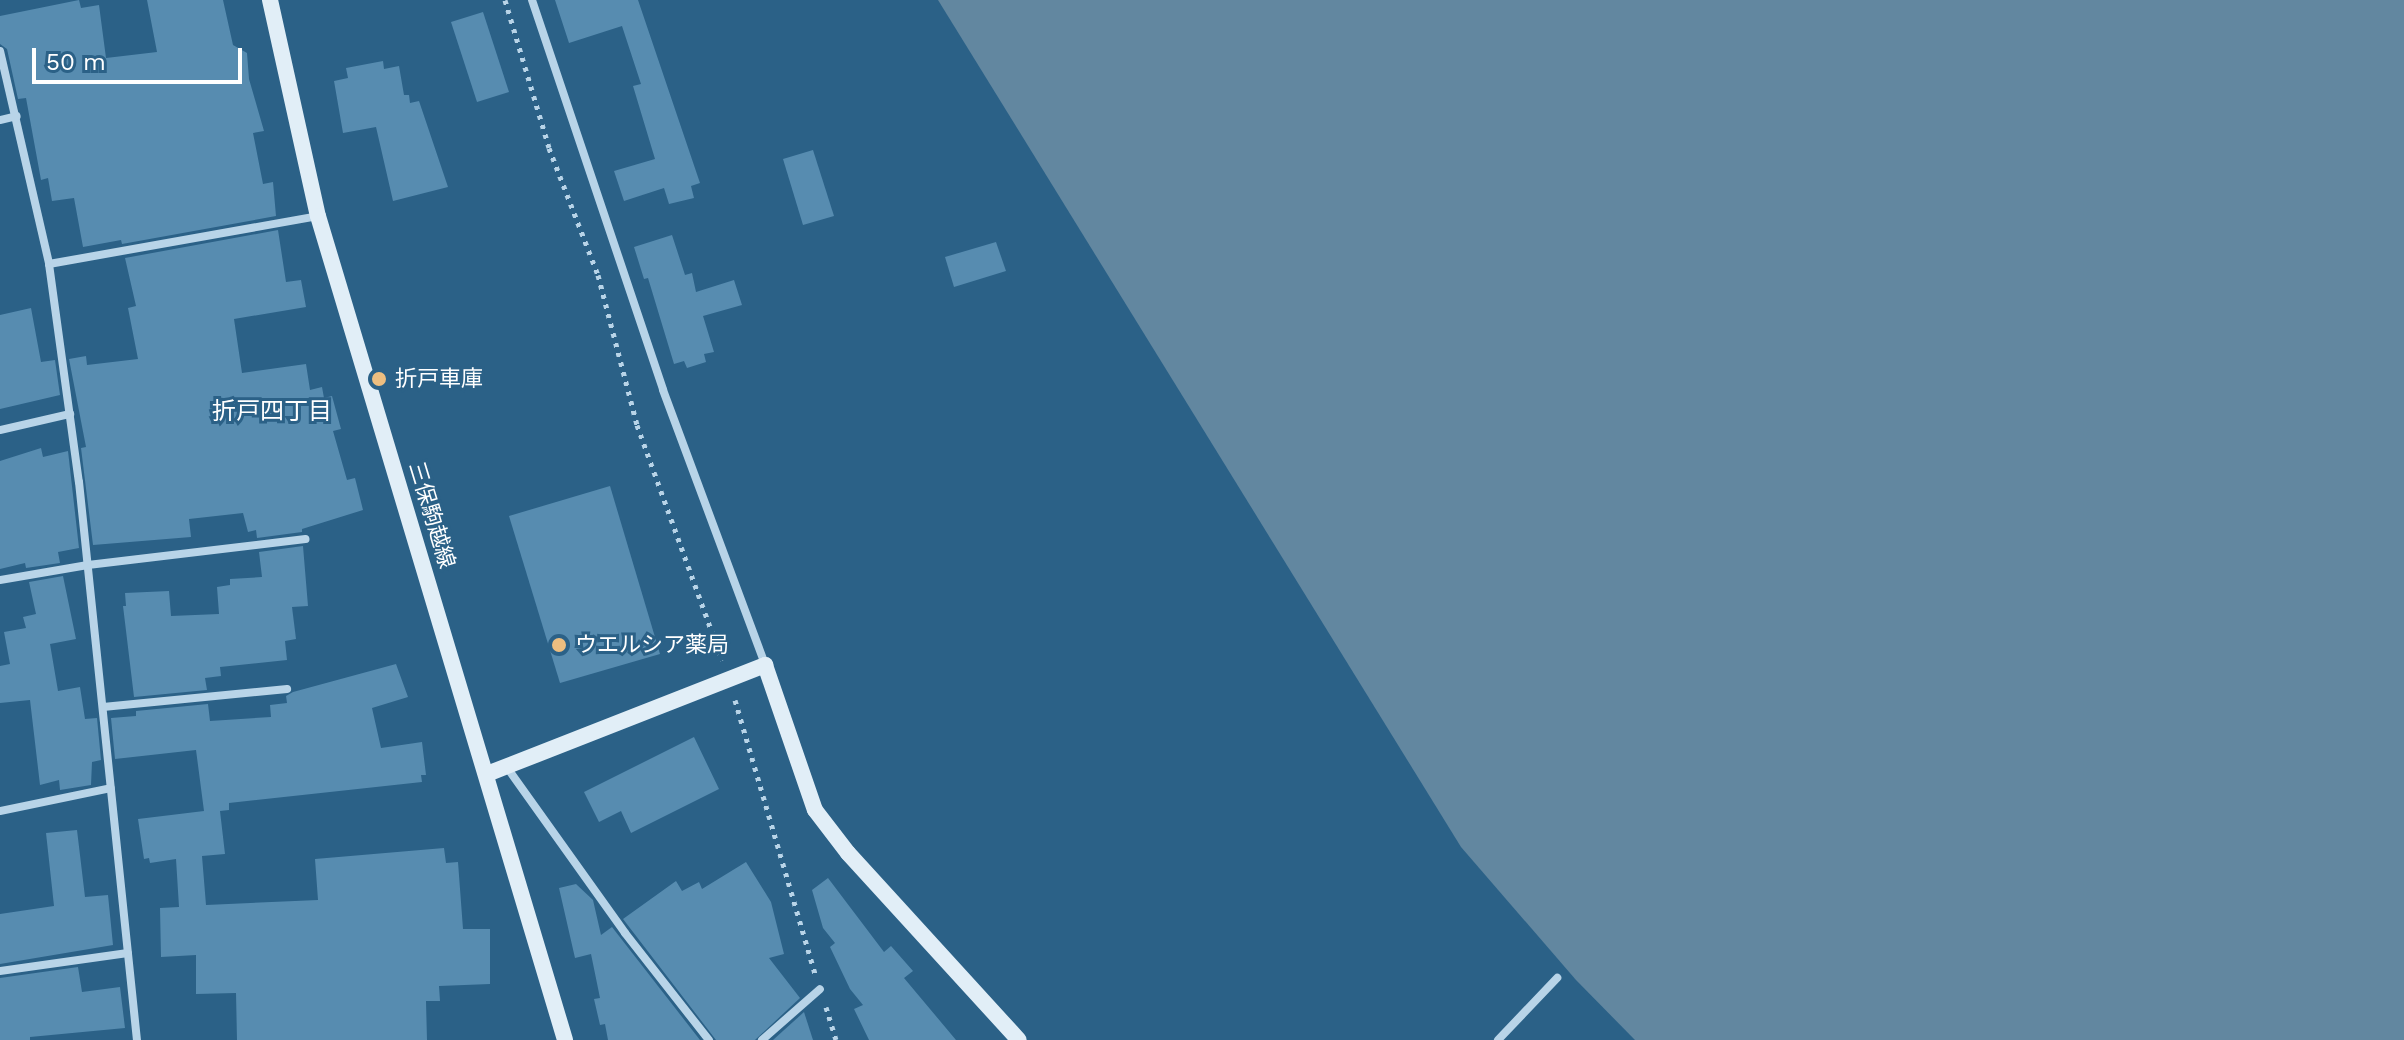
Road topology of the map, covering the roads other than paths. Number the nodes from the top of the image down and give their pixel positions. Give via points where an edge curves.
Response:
1 (270, 0) edge
2 (532, 0) edge
3 (0, 51) edge
4 (17, 116) junction
5 (0, 120) edge
6 (318, 216) junction
7 (49, 264) junction
8 (70, 414) junction
9 (0, 430) edge
10 (305, 539) dead end
11 (88, 565) junction
12 (0, 580) edge
13 (765, 665) junction
14 (287, 689) dead end
15 (103, 707) junction
16 (506, 766) junction
17 (487, 774) junction
18 (111, 788) junction
19 (0, 811) edge
20 (128, 953) junction
21 (0, 971) edge
22 (1557, 978) dead end
23 (820, 989) road end
24 (137, 1040) edge
25 (565, 1040) edge
26 (709, 1040) edge
27 (762, 1040) edge
28 (1019, 1040) edge
29 (1498, 1040) edge

1 - 6 main road, 三保駒越線
2 - 13 street via 663,390
3 - 4 street
4 - 5 street
4 - 7 street
6 - 7 street
6 - 17 main road, 三保駒越線
7 - 8 street
8 - 9 street
8 - 11 street
10 - 11 street
11 - 12 street
11 - 15 street
13 - 16 main road
13 - 28 main road via 815,810
14 - 15 street
15 - 18 street
16 - 17 main road
16 - 26 street
17 - 25 main road, 三保駒越線
18 - 19 street
18 - 20 street
20 - 21 street
20 - 24 street
22 - 29 street
23 - 27 street

